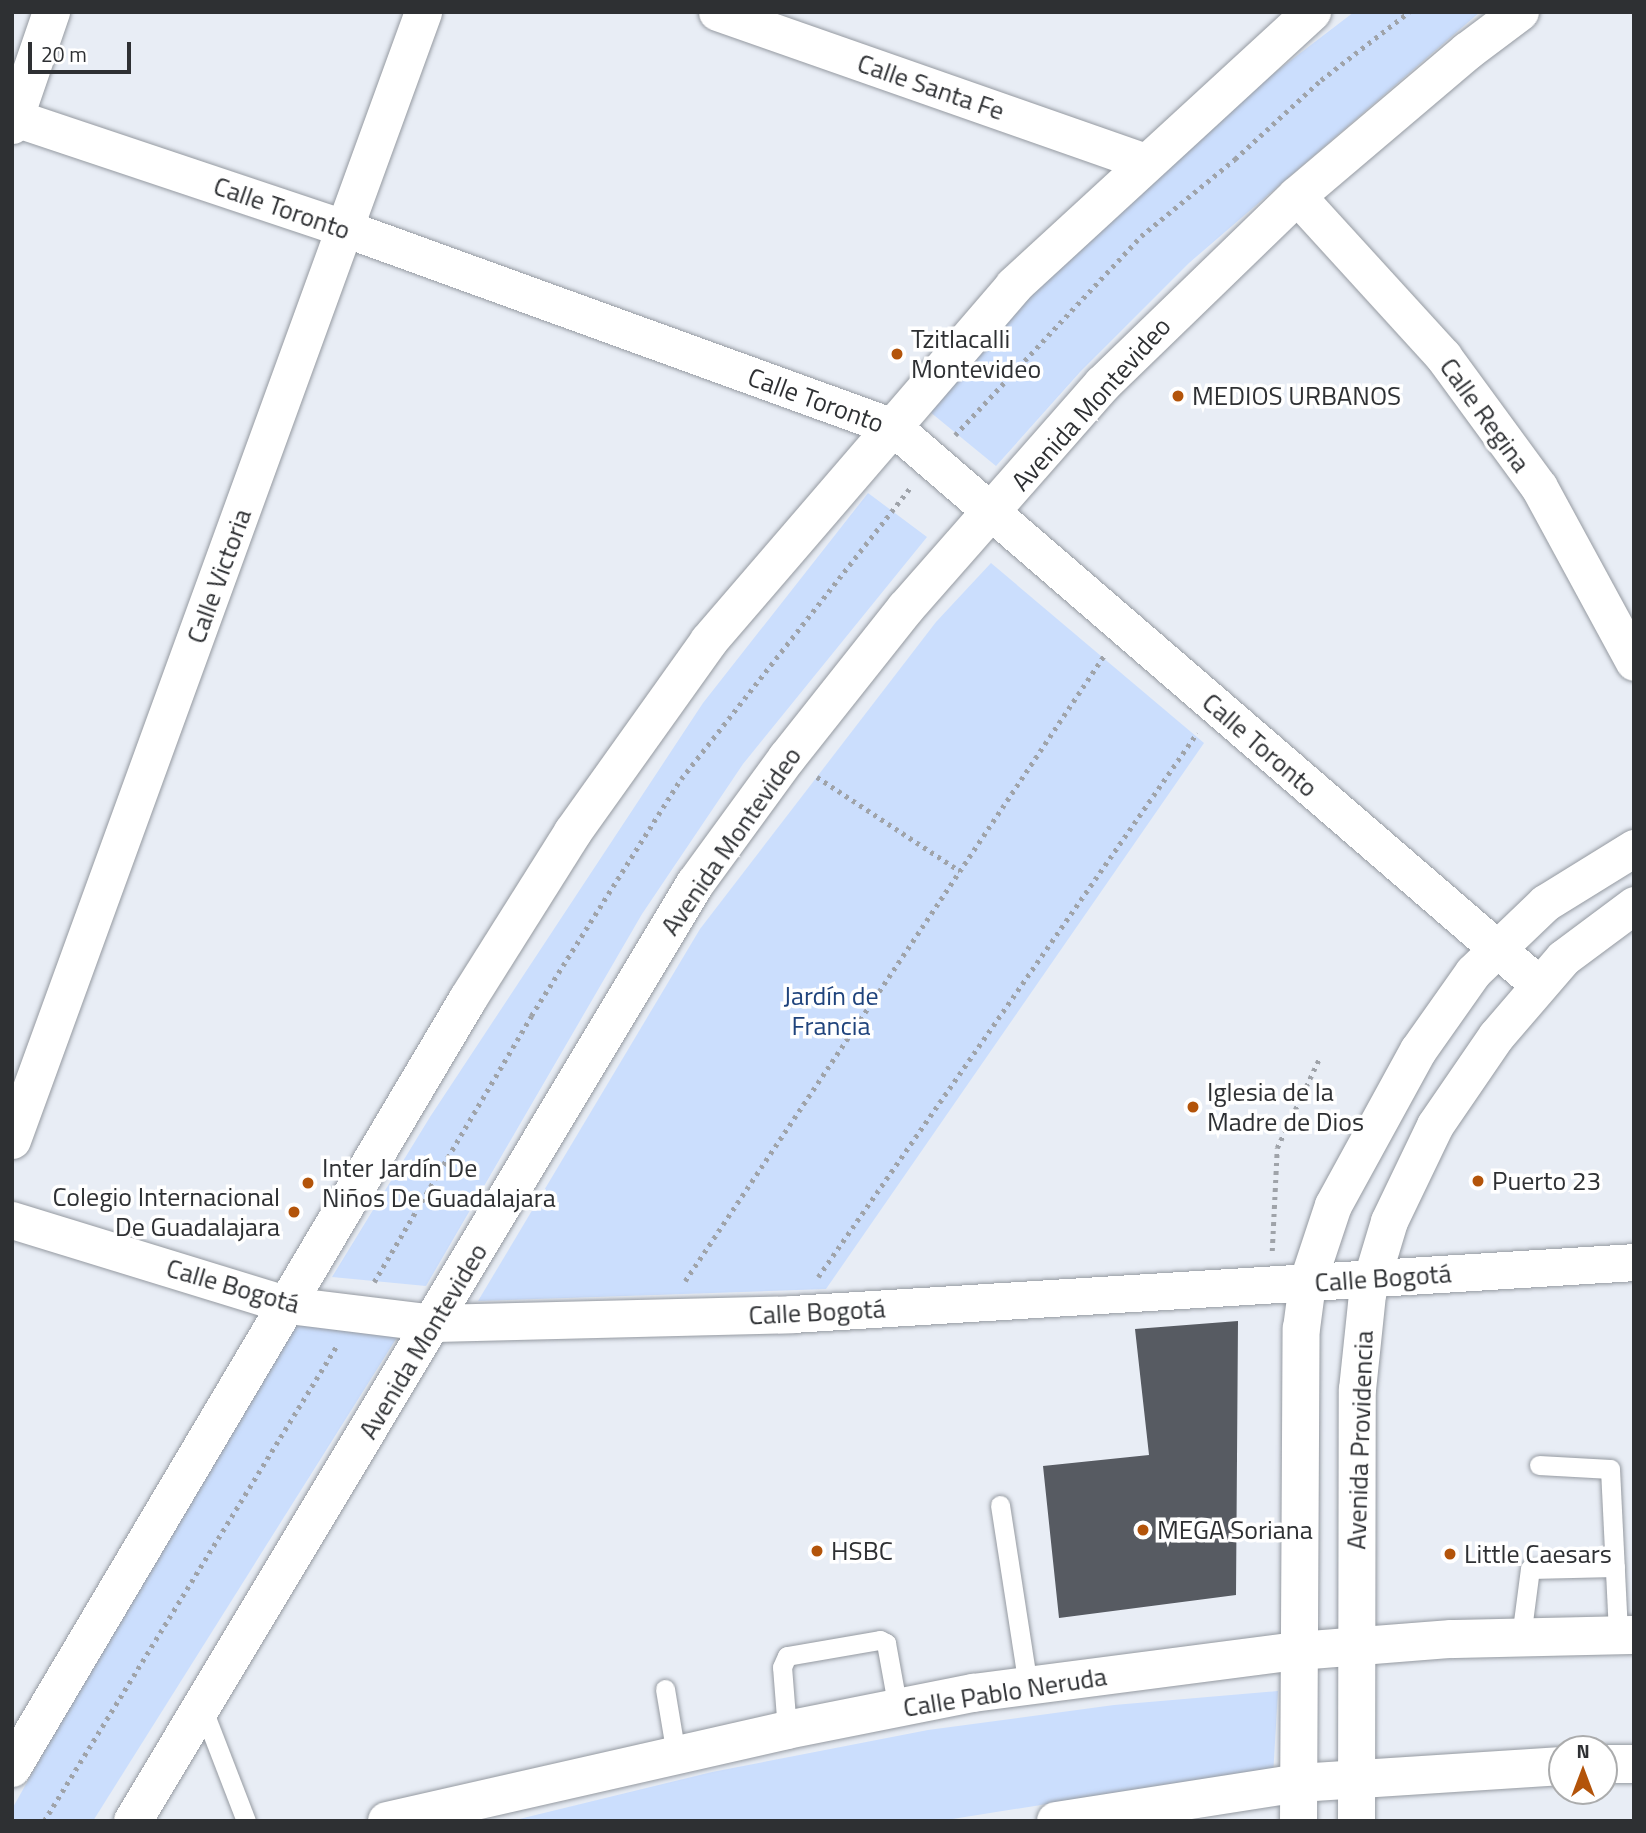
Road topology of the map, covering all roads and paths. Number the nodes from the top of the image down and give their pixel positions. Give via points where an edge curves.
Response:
1 (51, 12) edge
2 (424, 12) edge
3 (717, 12) edge
4 (1312, 12) edge
5 (1520, 12) edge
6 (13, 121) edge
7 (1145, 162) junction
8 (1297, 196) junction
9 (347, 229) junction
10 (893, 427) junction
11 (992, 514) junction
12 (1123, 628) junction
13 (1634, 662) edge
14 (1215, 707) junction
15 (787, 758) junction
16 (1634, 848) edge
17 (960, 871) junction
18 (1634, 905) edge
19 (1495, 948) junction
20 (1538, 984) junction
21 (1319, 1059) dead end
22 (12, 1140) edge
23 (12, 1220) edge
24 (1634, 1262) edge
25 (1373, 1278) junction
26 (1307, 1283) junction
27 (1271, 1286) junction
28 (288, 1305) junction
29 (792, 1314) junction
30 (660, 1318) junction
31 (435, 1323) junction
32 (1539, 1465) dead end
33 (1000, 1505) dead end
34 (1615, 1567) junction
35 (1626, 1635) edge
36 (1521, 1637) junction
37 (1357, 1647) junction
38 (1298, 1651) junction
39 (1028, 1686) junction
40 (664, 1689) dead end
41 (202, 1707) junction
42 (898, 1709) junction
43 (787, 1730) junction
44 (676, 1755) junction
45 (1548, 1767) edge
46 (12, 1768) edge
47 (1356, 1779) junction
48 (1298, 1783) junction
49 (133, 1821) edge
50 (246, 1821) edge
51 (387, 1821) edge
52 (1056, 1821) edge
53 (1298, 1821) edge
54 (1356, 1821) edge

1 - 6 street
2 - 9 street, Calle Victoria
3 - 7 street, Calle Santa Fe
4 - 7 street
5 - 8 street, Avenida Montevideo
6 - 9 street, Calle Toronto
7 - 10 street via 1014,286
8 - 11 street, Avenida Montevideo via 1103,384
8 - 13 street, Calle Regina via 1443,356 1539,487
9 - 10 street, Calle Toronto
9 - 22 street, Calle Victoria
10 - 11 street, Calle Toronto
10 - 28 street via 709,640 573,832 468,999
11 - 12 street, Calle Toronto
11 - 15 street, Avenida Montevideo via 906,608
12 - 14 street, Calle Toronto
12 - 17 path
14 - 19 street, Calle Toronto
14 - 29 path
15 - 17 path
15 - 31 street, Avenida Montevideo via 695,884
16 - 19 street via 1545,903
17 - 30 path
18 - 20 street, Avenida Providencia via 1563,958
19 - 20 street, Calle Toronto
19 - 26 street via 1418,1050 1372,1128 1333,1205
20 - 25 street, Avenida Providencia via 1435,1125 1389,1221
21 - 27 path via 1277,1148
23 - 28 street, Calle Bogotá
24 - 25 street, Calle Bogotá
25 - 26 street, Calle Bogotá
25 - 37 street, Avenida Providencia via 1357,1389
26 - 27 street, Calle Bogotá
26 - 38 street via 1301,1328
27 - 29 street, Calle Bogotá
28 - 31 street, Calle Bogotá
28 - 46 street
29 - 30 street, Calle Bogotá
30 - 31 street, Calle Bogotá
31 - 41 street, Avenida Montevideo
32 - 34 lane via 1610,1469
33 - 39 lane
34 - 35 lane
34 - 36 lane via 1530,1569
35 - 36 street, Calle Pablo Neruda
36 - 37 street, Calle Pablo Neruda
37 - 38 street, Calle Pablo Neruda
37 - 47 street, Avenida Providencia
38 - 39 street, Calle Pablo Neruda
38 - 48 street
39 - 42 street, Calle Pablo Neruda
40 - 44 lane
41 - 49 street, Avenida Montevideo
41 - 50 lane
42 - 43 street, Calle Pablo Neruda
42 - 43 lane via 886,1643 880,1640 787,1656 782,1667
43 - 44 street, Calle Pablo Neruda
44 - 51 street, Calle Pablo Neruda
45 - 47 street
47 - 48 street
47 - 54 street, Avenida Providencia
48 - 52 street
48 - 53 street

